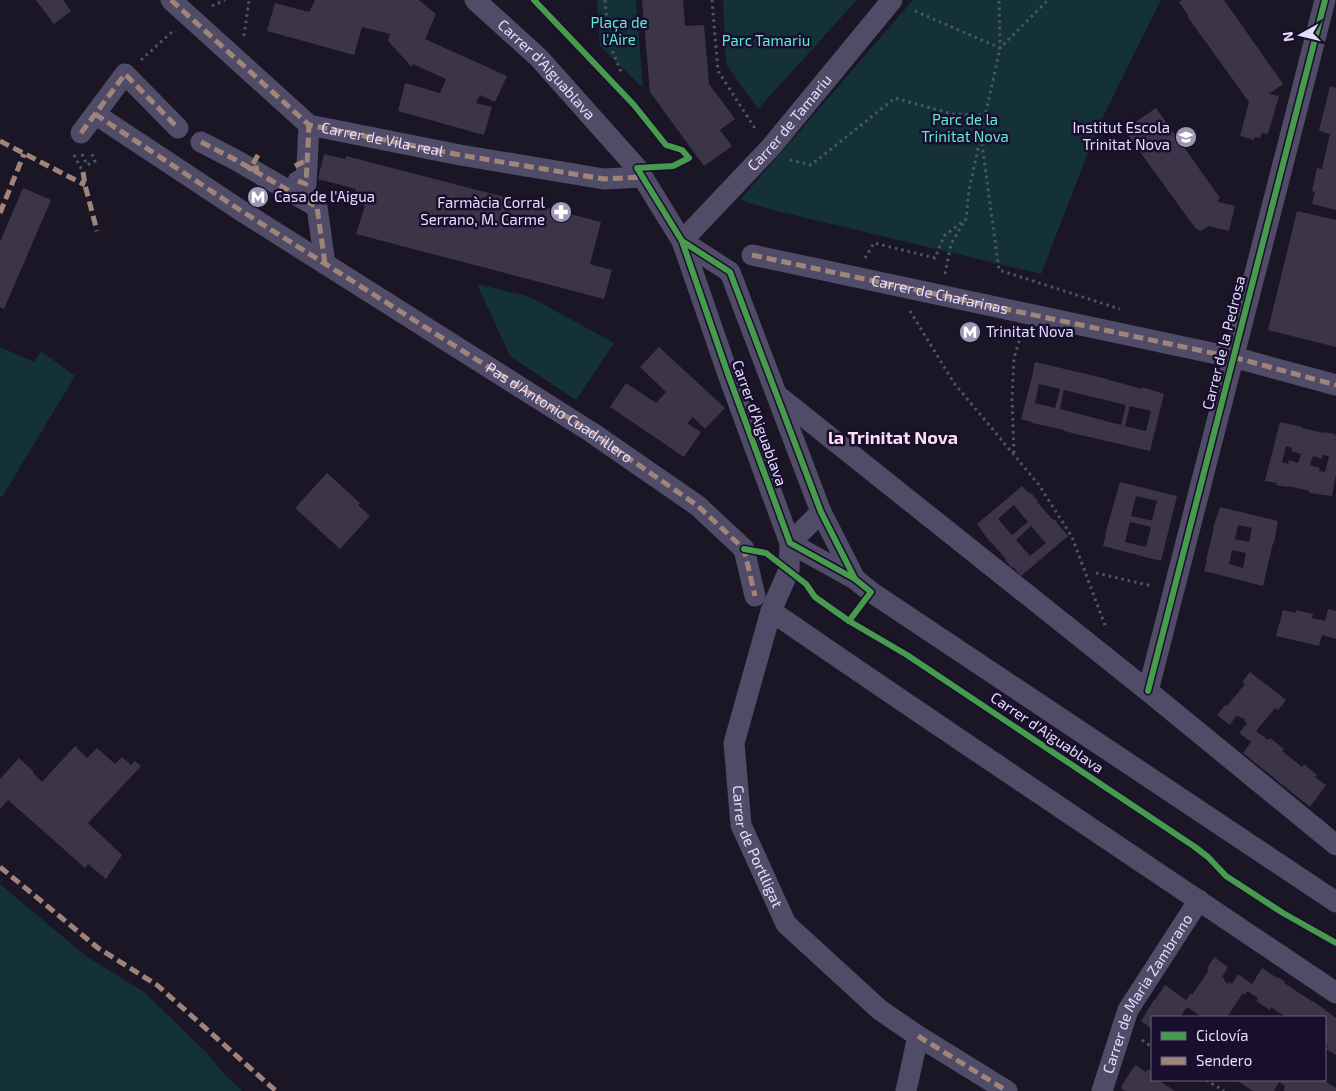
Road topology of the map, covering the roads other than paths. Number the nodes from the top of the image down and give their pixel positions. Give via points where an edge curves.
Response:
1 (171, 0) edge
2 (475, 0) edge
3 (892, 0) edge
4 (1325, 0) edge
5 (96, 114) junction
6 (309, 125) junction
7 (178, 128) dead end
8 (81, 133) dead end
9 (201, 142) dead end
10 (300, 169) dead end
11 (641, 177) junction
12 (682, 241) junction
13 (752, 255) dead end
14 (325, 264) junction
15 (1225, 355) junction
16 (1336, 385) edge
17 (777, 395) junction
18 (821, 512) junction
19 (790, 543) junction
20 (855, 579) junction
21 (755, 596) dead end
22 (771, 611) junction
23 (1148, 691) junction
24 (1336, 845) edge
25 (1199, 900) junction
26 (1336, 902) edge
27 (1336, 993) edge
28 (918, 1036) junction
29 (906, 1091) edge
30 (1007, 1091) edge
31 (1102, 1091) edge

1 - 6 street, Carrer de Vila-real
2 - 11 street, Carrer d'Aiguablava via 539,58 637,168
3 - 12 street, Carrer de Tamariu via 771,147
4 - 15 street, Carrer de la Pedrosa
5 - 7 street via 125,74
5 - 8 street
5 - 14 street, Pas d'Antonio Cuadrillero
6 - 10 street
6 - 11 street, Carrer de Vila-real via 604,179
9 - 14 street via 257,164 317,207
11 - 12 street, Carrer d'Aiguablava
12 - 17 street, Carrer d'Aiguablava via 730,272
12 - 19 street, Carrer d'Aiguablava
13 - 15 street, Carrer de Chafarinas
14 - 21 street, Pas d'Antonio Cuadrillero via 591,432 698,506 744,549
15 - 16 street, Carrer de Chafarinas
15 - 23 street, Carrer de la Pedrosa via 1174,590
17 - 18 street, Carrer d'Aiguablava
17 - 23 street, Carrer d'Aiguablava
18 - 19 street
18 - 20 street, Carrer d'Aiguablava
19 - 20 street, Carrer d'Aiguablava
19 - 22 street, Carrer de Portlligat via 789,570
20 - 26 street, Carrer d'Aiguablava
22 - 25 street
22 - 28 street, Carrer de Portlligat via 734,743 741,825 786,924 880,1010
23 - 24 street, Carrer d'Aiguablava
25 - 27 street
25 - 31 street, Carrer de Maria Zambrano via 1128,1010
28 - 29 street
28 - 30 street, Carrer de Portlligat

